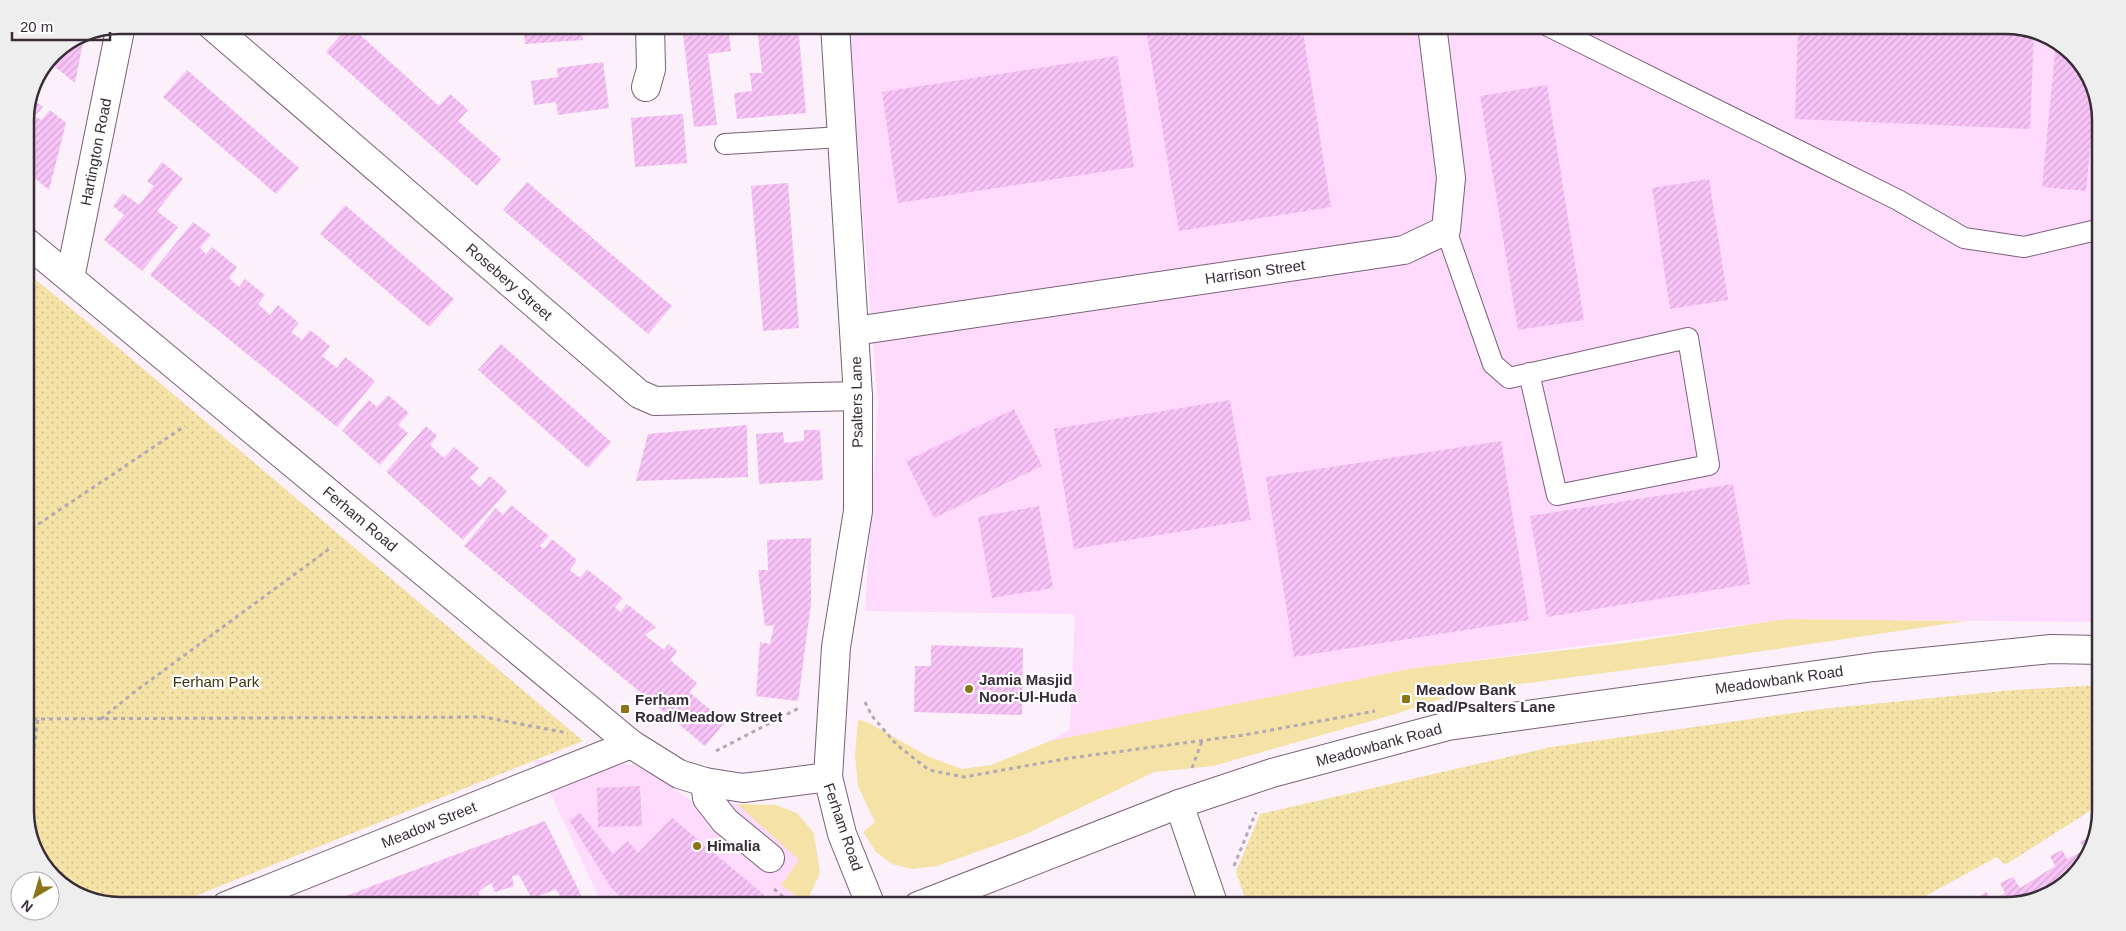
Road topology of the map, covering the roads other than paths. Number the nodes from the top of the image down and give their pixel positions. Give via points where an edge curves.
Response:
1 (119, 34) edge
2 (221, 34) edge
3 (650, 34) edge
4 (836, 34) edge
5 (1433, 34) edge
6 (1567, 34) edge
7 (646, 87) dead end
8 (842, 137) junction
9 (724, 144) dead end
10 (1446, 230) junction
11 (2092, 231) edge
12 (34, 248) edge
13 (70, 278) junction
14 (855, 331) junction
15 (1529, 373) junction
16 (858, 396) junction
17 (2092, 650) edge
18 (631, 744) junction
19 (828, 777) junction
20 (705, 782) junction
21 (1179, 804) junction
22 (770, 858) dead end
23 (248, 897) edge
24 (867, 897) edge
25 (941, 897) edge
26 (1211, 897) edge

1 - 13 street, Hartington Road
2 - 16 street, Rosebery Street via 639,394 655,401
3 - 7 street via 651,69
4 - 8 street, Psalters Lane
5 - 10 street via 1452,178
6 - 11 lane via 1898,200 1964,238 2024,247
8 - 9 lane
8 - 14 street, Psalters Lane
10 - 14 street, Harrison Street via 1404,250
10 - 15 lane via 1493,364 1509,378
12 - 13 street, Ferham Road
13 - 18 street, Ferham Road
14 - 16 street, Psalters Lane
15 - 15 lane via 1688,338 1709,465 1557,495
16 - 19 street, Psalters Lane via 858,511 836,646
17 - 21 street, Meadowbank Road via 2051,649 1874,667 1448,726 1272,773
18 - 20 street, Ferham Road via 672,770
18 - 23 street, Meadow Street
19 - 20 street, Ferham Road via 743,788
19 - 24 street, Ferham Road via 842,834
20 - 22 street via 707,798 725,822
21 - 25 street, Meadowbank Road
21 - 26 street

